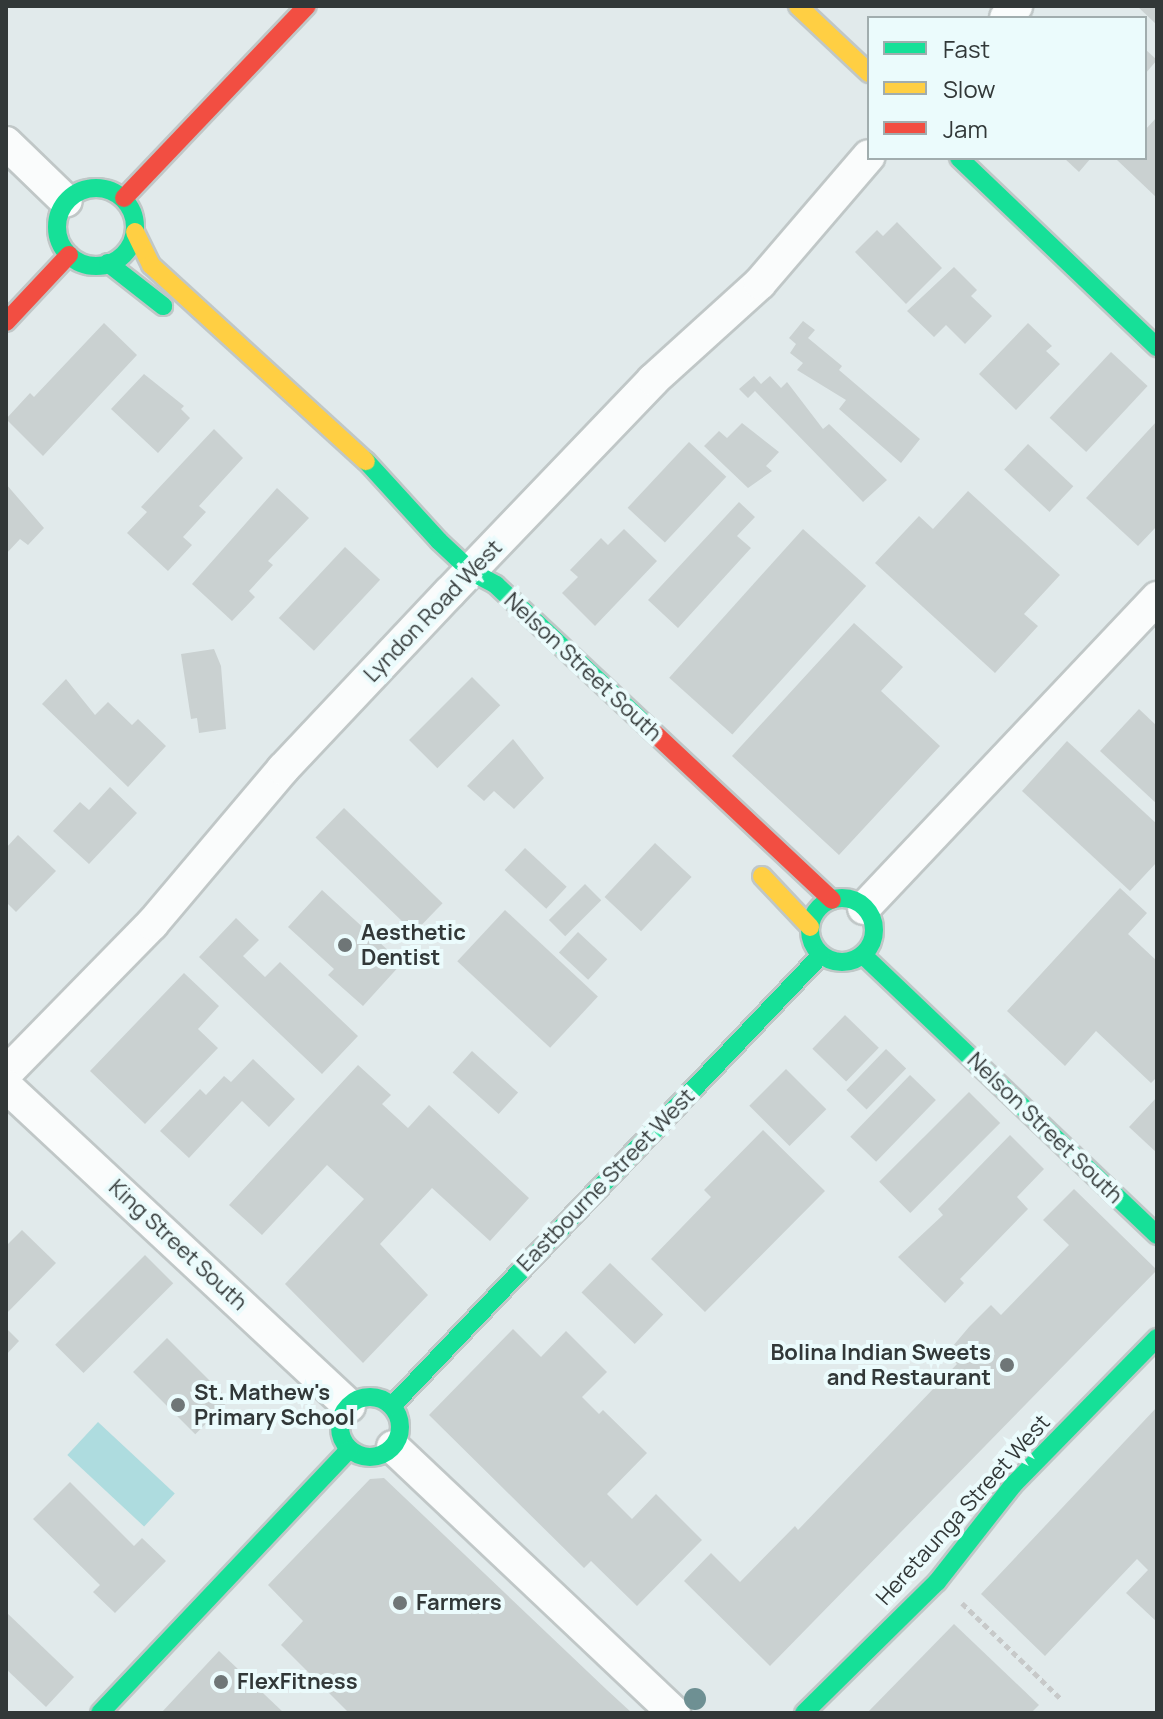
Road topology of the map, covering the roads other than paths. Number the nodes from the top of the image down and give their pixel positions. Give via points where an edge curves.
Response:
1 (307, 6) edge
2 (798, 6) edge
3 (867, 71) edge
4 (6, 143) edge
5 (867, 158) edge
6 (961, 160) edge
7 (124, 198) junction
8 (66, 201) junction
9 (135, 232) junction
10 (69, 255) junction
11 (108, 263) junction
12 (6, 322) edge
13 (181, 323) dead end
14 (1157, 347) edge
15 (395, 524) dead end
16 (465, 578) junction
17 (1157, 598) edge
18 (528, 644) dead end
19 (748, 862) dead end
20 (832, 900) junction
21 (864, 908) junction
22 (810, 927) junction
23 (821, 955) junction
24 (863, 955) junction
25 (6, 1073) edge
26 (6, 1086) edge
27 (1157, 1235) edge
28 (1157, 1338) edge
29 (349, 1406) junction
30 (392, 1406) junction
31 (393, 1447) junction
32 (349, 1450) junction
33 (100, 1713) edge
34 (674, 1713) edge
35 (804, 1713) edge

1 - 7 main road
2 - 3 main road
4 - 8 street
5 - 16 street, Lyndon Road West via 760,283 653,380
6 - 14 main road
7 - 8 main road via 100,189
7 - 9 main road
8 - 10 main road via 57,226
9 - 11 main road via 125,254
9 - 16 main road, Nelson Street South via 151,265 381,474
10 - 11 main road via 92,265
10 - 12 main road
11 - 13 main road via 132,277
15 - 16 main road, Nelson Street South
16 - 18 main road, Nelson Street South
16 - 20 main road, Nelson Street South via 496,585
16 - 25 street, Lyndon Road West via 283,769 152,924
17 - 21 street
19 - 22 main road
20 - 21 main road via 846,898
20 - 22 main road via 819,908
21 - 24 main road via 874,926
22 - 23 main road
23 - 24 main road via 846,962
23 - 30 main road, Eastbourne Street West
24 - 27 main road, Nelson Street South
26 - 29 street, King Street South
28 - 35 main road, Heretaunga Street West via 1013,1485 937,1582
29 - 30 main road via 370,1397
29 - 32 main road via 340,1428
30 - 31 main road via 400,1426
31 - 32 main road via 376,1457
31 - 34 street
32 - 33 main road

